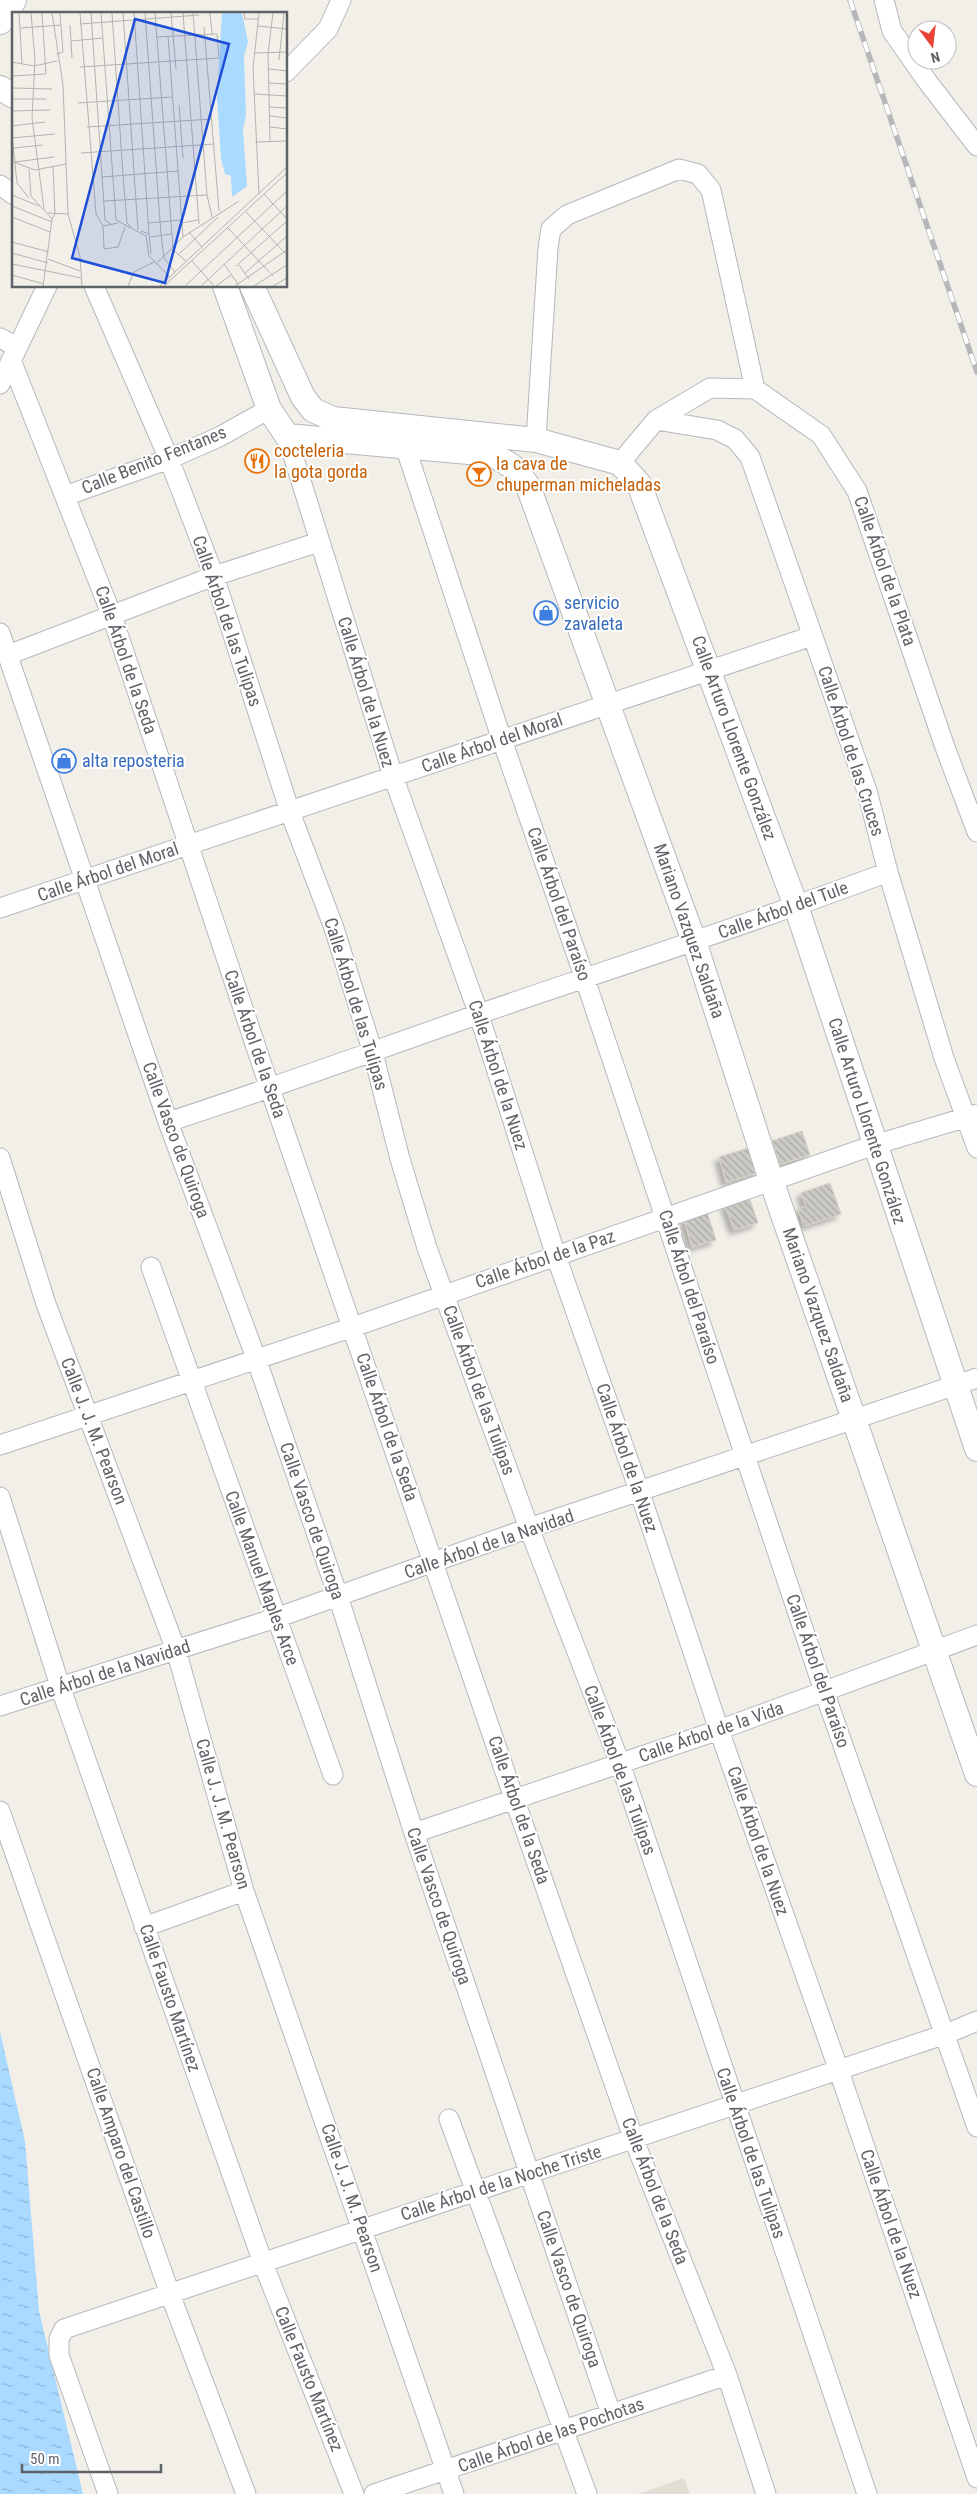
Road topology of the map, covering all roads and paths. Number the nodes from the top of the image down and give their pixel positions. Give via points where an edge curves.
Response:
1 (13, 0) edge
2 (341, 0) edge
3 (884, 0) edge
4 (0, 21) edge
5 (288, 70) edge
6 (0, 88) edge
7 (12, 95) edge
8 (977, 146) edge
9 (0, 185) edge
10 (12, 194) edge
11 (46, 288) edge
12 (95, 288) edge
13 (226, 288) edge
14 (253, 288) edge
15 (0, 338) edge
16 (14, 353) junction
17 (0, 384) edge
18 (755, 389) junction
19 (269, 409) junction
20 (656, 420) junction
21 (287, 436) junction
22 (536, 440) junction
23 (405, 446) junction
24 (169, 459) junction
25 (620, 463) junction
26 (65, 496) junction
27 (319, 542) junction
28 (214, 576) junction
29 (112, 616) junction
30 (0, 633) edge
31 (812, 636) junction
32 (8, 655) junction
33 (709, 670) junction
34 (607, 705) junction
35 (502, 740) junction
36 (393, 776) junction
37 (290, 812) junction
38 (977, 832) edge
39 (189, 845) junction
40 (888, 872) junction
41 (84, 880) junction
42 (796, 906) junction
43 (0, 908) edge
44 (694, 941) junction
45 (585, 979) junction
46 (479, 1014) junction
47 (373, 1053) junction
48 (270, 1089) junction
49 (971, 1116) edge
50 (168, 1122) junction
51 (874, 1145) junction
52 (977, 1148) edge
53 (0, 1158) edge
54 (771, 1180) junction
55 (665, 1216) junction
56 (556, 1256) junction
57 (151, 1267) dead end
58 (444, 1294) junction
59 (353, 1326) junction
60 (256, 1358) junction
61 (977, 1378) edge
62 (191, 1380) junction
63 (954, 1385) junction
64 (88, 1415) junction
65 (853, 1418) junction
66 (0, 1445) edge
67 (977, 1449) edge
68 (745, 1456) junction
69 (640, 1493) junction
70 (0, 1497) edge
71 (530, 1528) junction
72 (434, 1563) junction
73 (338, 1596) junction
74 (276, 1618) junction
75 (977, 1635) edge
76 (176, 1650) junction
77 (936, 1650) junction
78 (60, 1686) junction
79 (824, 1691) junction
80 (0, 1706) edge
81 (719, 1730) junction
82 (620, 1763) junction
83 (977, 1774) edge
84 (332, 1776) dead end
85 (514, 1798) junction
86 (0, 1811) edge
87 (414, 1833) junction
88 (244, 1892) junction
89 (144, 1926) junction
90 (977, 2021) edge
91 (946, 2034) junction
92 (838, 2068) junction
93 (735, 2105) junction
94 (448, 2119) dead end
95 (977, 2127) edge
96 (634, 2140) junction
97 (530, 2173) junction
98 (474, 2191) junction
99 (363, 2229) junction
100 (263, 2263) junction
101 (170, 2294) junction
102 (727, 2375) junction
103 (611, 2414) junction
104 (564, 2431) junction
105 (444, 2471) junction
106 (977, 2478) edge
107 (108, 2494) edge
108 (246, 2494) edge
109 (354, 2494) edge
110 (374, 2494) edge
111 (454, 2494) edge
112 (587, 2494) edge
113 (766, 2494) edge
114 (867, 2494) edge

1 - 4 main road
2 - 5 street via 328,28
3 - 8 street via 892,31
6 - 7 street
9 - 10 street
11 - 16 street
12 - 24 street, Calle Árbol de las Tulipas
13 - 19 street
14 - 22 street via 313,410 333,419
15 - 16 street
16 - 17 street
16 - 26 street, Calle Árbol de la Seda
18 - 20 street via 710,388
18 - 22 street via 711,190 698,174 679,168 568,215 551,229
18 - 38 street, Calle Árbol de la Plata via 821,435 857,491
19 - 21 street
19 - 24 street, Calle Benito Fentanes
20 - 25 street
20 - 31 street, Calle Árbol de las Cruces via 717,430 734,440 750,457
21 - 23 street, Mariano Vazquez Saldaña
21 - 27 street, Calle Árbol de la Nuez
22 - 25 street
23 - 34 street, Mariano Vazquez Saldaña via 492,454 513,467 528,486
23 - 35 street, Calle Árbol del Paraíso
24 - 26 street, Calle Benito Fentanes
24 - 28 street, Calle Árbol de las Tulipas
25 - 33 street, Calle Arturo Llorente González via 639,484
26 - 29 street, Calle Árbol de la Seda
27 - 28 street
27 - 36 street, Calle Árbol de la Nuez
28 - 29 street
28 - 37 street, Calle Árbol de las Tulipas
29 - 32 street
29 - 39 street, Calle Árbol de la Seda
30 - 32 street, Calle Vasco de Quiroga
31 - 33 street, Calle Árbol del Moral
31 - 40 street, Calle Árbol de las Cruces via 867,791
32 - 41 street, Calle Vasco de Quiroga
33 - 34 street, Calle Árbol del Moral
33 - 42 street, Calle Arturo Llorente González
34 - 35 street, Calle Árbol del Moral
34 - 44 street, Mariano Vazquez Saldaña
35 - 36 street, Calle Árbol del Moral
35 - 45 street, Calle Árbol del Paraíso
36 - 37 street, Calle Árbol del Moral
36 - 46 street, Calle Árbol de la Nuez
37 - 39 street, Calle Árbol del Moral
37 - 47 street, Calle Árbol de las Tulipas via 334,928
39 - 41 street, Calle Árbol del Moral
39 - 48 street, Calle Árbol de la Seda
40 - 42 street, Calle Árbol del Tule
40 - 49 street, Calle Árbol de las Cruces via 944,1058
41 - 43 street, Calle Árbol del Moral
41 - 50 street, Calle Vasco de Quiroga
42 - 44 street, Calle Árbol del Tule
42 - 51 street, Calle Arturo Llorente González
44 - 45 street, Calle Árbol del Tule
44 - 54 street, Mariano Vazquez Saldaña
45 - 46 street, Calle Árbol del Tule
45 - 55 street, Calle Árbol del Paraíso
46 - 47 street, Calle Árbol del Tule
46 - 56 street, Calle Árbol de la Nuez
47 - 48 street, Calle Árbol del Tule
47 - 58 street, Calle Árbol de las Tulipas via 400,1159
48 - 50 street, Calle Árbol del Tule
48 - 59 street, Calle Árbol de la Seda
49 - 51 street, Calle Árbol de la Paz
49 - 52 street, Calle Árbol de las Cruces
50 - 60 street, Calle Vasco de Quiroga
51 - 54 street, Calle Árbol de la Paz
51 - 63 street, Calle Arturo Llorente González
53 - 64 street, Calle J. J. M. Pearson via 46,1304
54 - 55 street, Calle Árbol de la Paz
54 - 65 street, Mariano Vazquez Saldaña
55 - 56 street, Calle Árbol de la Paz
55 - 68 street, Calle Árbol del Paraíso
56 - 58 street, Calle Árbol de la Paz
56 - 69 street, Calle Árbol de la Nuez
57 - 62 street, Calle Manuel Maples Arce
58 - 59 street, Calle Árbol de la Paz
58 - 71 street, Calle Árbol de las Tulipas
59 - 60 street, Calle Árbol de la Paz
59 - 72 street, Calle Árbol de la Seda
60 - 62 street, Calle Árbol de la Paz
60 - 73 street, Calle Vasco de Quiroga
61 - 63 street, Calle Árbol de la Navidad
62 - 64 street, Calle Árbol de la Paz
62 - 74 street, Calle Manuel Maples Arce
63 - 65 street, Calle Árbol de la Navidad
63 - 67 street, Calle Arturo Llorente González
64 - 66 street, Calle Árbol de la Paz
64 - 76 street, Calle J. J. M. Pearson
65 - 68 street, Calle Árbol de la Navidad
65 - 77 street, Mariano Vazquez Saldaña
68 - 69 street, Calle Árbol de la Navidad
68 - 79 street, Calle Árbol del Paraíso
69 - 71 street, Calle Árbol de la Navidad
69 - 81 street, Calle Árbol de la Nuez
70 - 78 street, Calle Fausto Martínez
71 - 72 street, Calle Árbol de la Navidad
71 - 82 street, Calle Árbol de las Tulipas
72 - 73 street, Calle Árbol de la Navidad
72 - 85 street, Calle Árbol de la Seda
73 - 74 street, Calle Árbol de la Navidad
73 - 87 street, Calle Vasco de Quiroga
74 - 76 street, Calle Árbol de la Navidad
74 - 84 street, Calle Manuel Maples Arce
75 - 77 street, Calle Árbol de la Vida
76 - 78 street, Calle Árbol de la Navidad
76 - 88 street, Calle J. J. M. Pearson
77 - 79 street, Calle Árbol de la Vida
77 - 83 street, Mariano Vazquez Saldaña
78 - 80 street, Calle Árbol de la Navidad
78 - 89 street, Calle Fausto Martínez
79 - 81 street, Calle Árbol de la Vida
79 - 91 street, Calle Árbol del Paraíso
81 - 82 street, Calle Árbol de la Vida
81 - 92 street, Calle Árbol de la Nuez
82 - 85 street, Calle Árbol de la Vida
82 - 93 street, Calle Árbol de las Tulipas
85 - 87 street, Calle Árbol de la Vida
85 - 96 street, Calle Árbol de la Seda
86 - 101 street, Calle Amparo del Castillo
87 - 97 street, Calle Vasco de Quiroga
88 - 89 street
88 - 99 street, Calle J. J. M. Pearson
89 - 100 street, Calle Fausto Martínez
90 - 91 street, Calle Árbol de la Noche Triste
91 - 92 street, Calle Árbol de la Noche Triste
91 - 95 street, Calle Árbol del Paraíso
92 - 93 street, Calle Árbol de la Noche Triste
92 - 106 street, Calle Árbol de la Nuez
93 - 96 street, Calle Árbol de la Noche Triste
93 - 114 street, Calle Árbol de las Tulipas
94 - 98 street
96 - 97 street, Calle Árbol de la Noche Triste
96 - 102 street, Calle Árbol de la Seda
97 - 98 street, Calle Árbol de la Noche Triste
97 - 103 street, Calle Vasco de Quiroga
98 - 99 street, Calle Árbol de la Noche Triste
98 - 104 street
99 - 100 street, Calle Árbol de la Noche Triste
99 - 105 street, Calle J. J. M. Pearson
100 - 101 street, Calle Árbol de la Noche Triste
100 - 109 street, Calle Fausto Martínez
101 - 107 street, Calle Árbol de la Noche Triste via 64,2329 58,2339 60,2355
101 - 108 street, Calle Amparo del Castillo
102 - 103 street, Calle Árbol de las Pochotas
102 - 113 street, Calle Árbol de la Seda
103 - 104 street, Calle Árbol de las Pochotas
104 - 105 street, Calle Árbol de las Pochotas
104 - 112 street
105 - 110 street, Calle Árbol de las Pochotas
105 - 111 street, Calle J. J. M. Pearson

